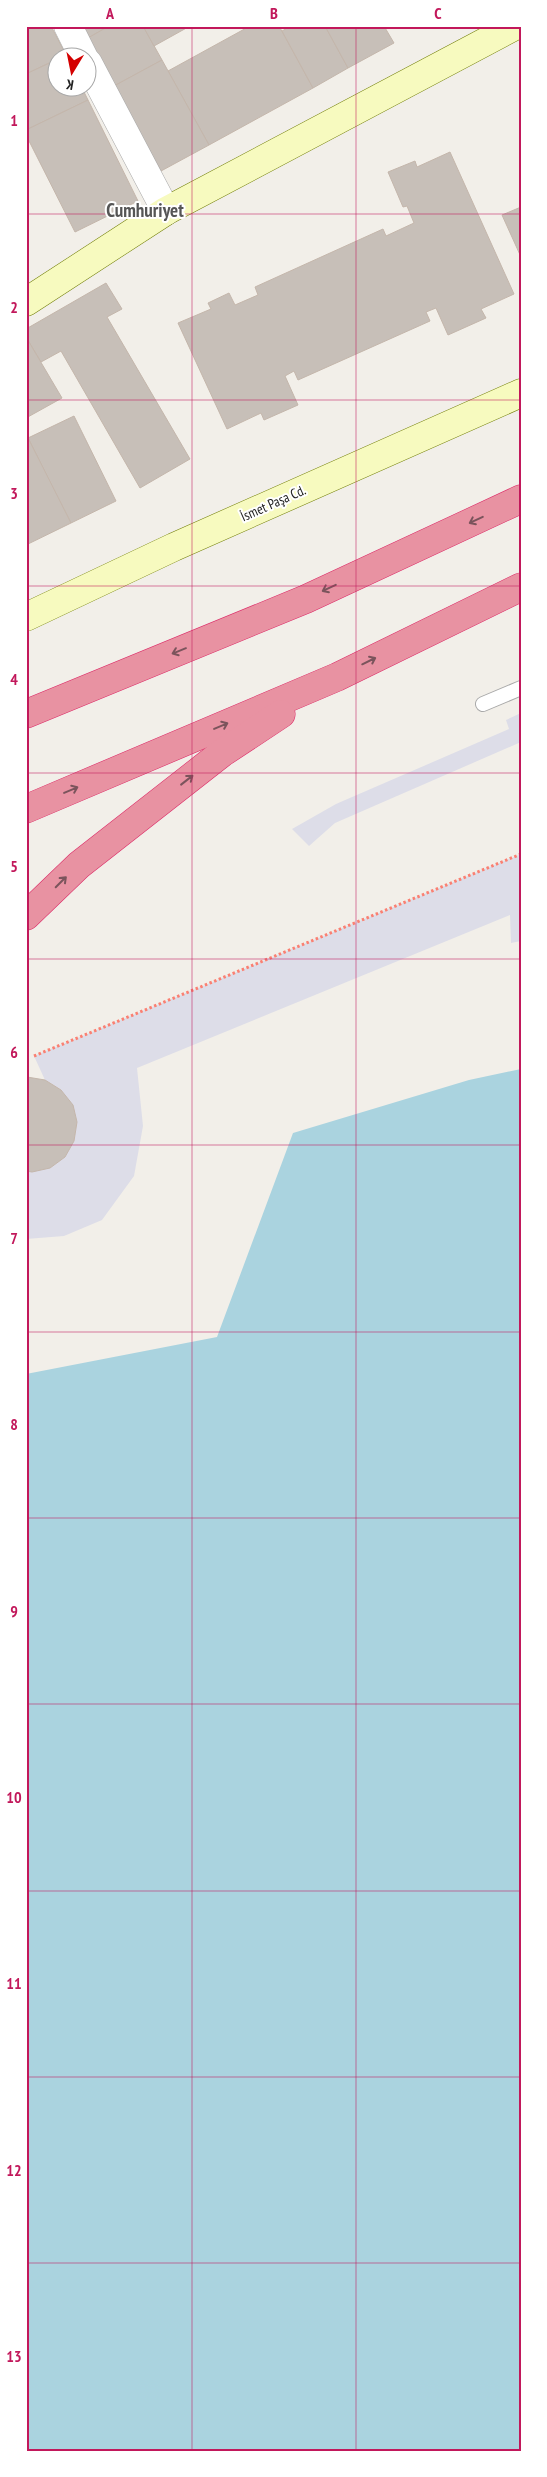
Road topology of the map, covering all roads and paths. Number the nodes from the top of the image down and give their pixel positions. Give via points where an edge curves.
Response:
1 (68, 26) edge
2 (516, 26) edge
3 (79, 48) edge
4 (98, 82) edge
5 (166, 211) junction
6 (26, 302) edge
7 (521, 394) edge
8 (521, 499) edge
9 (521, 587) edge
10 (26, 617) edge
11 (336, 676) junction
12 (521, 688) edge
13 (483, 704) dead end
14 (26, 714) edge
15 (26, 809) edge
16 (521, 854) edge
17 (26, 916) edge
18 (34, 1056) dead end

1 - 3 street
2 - 5 street
4 - 5 street
5 - 6 street
7 - 10 street, İsmet Paşa Cd. via 174,547
8 -> 14 highway via 306,599
11 -> 9 highway
15 -> 11 highway
17 -> 11 highway via 78,864 214,759
12 - 13 lane
16 - 18 path

